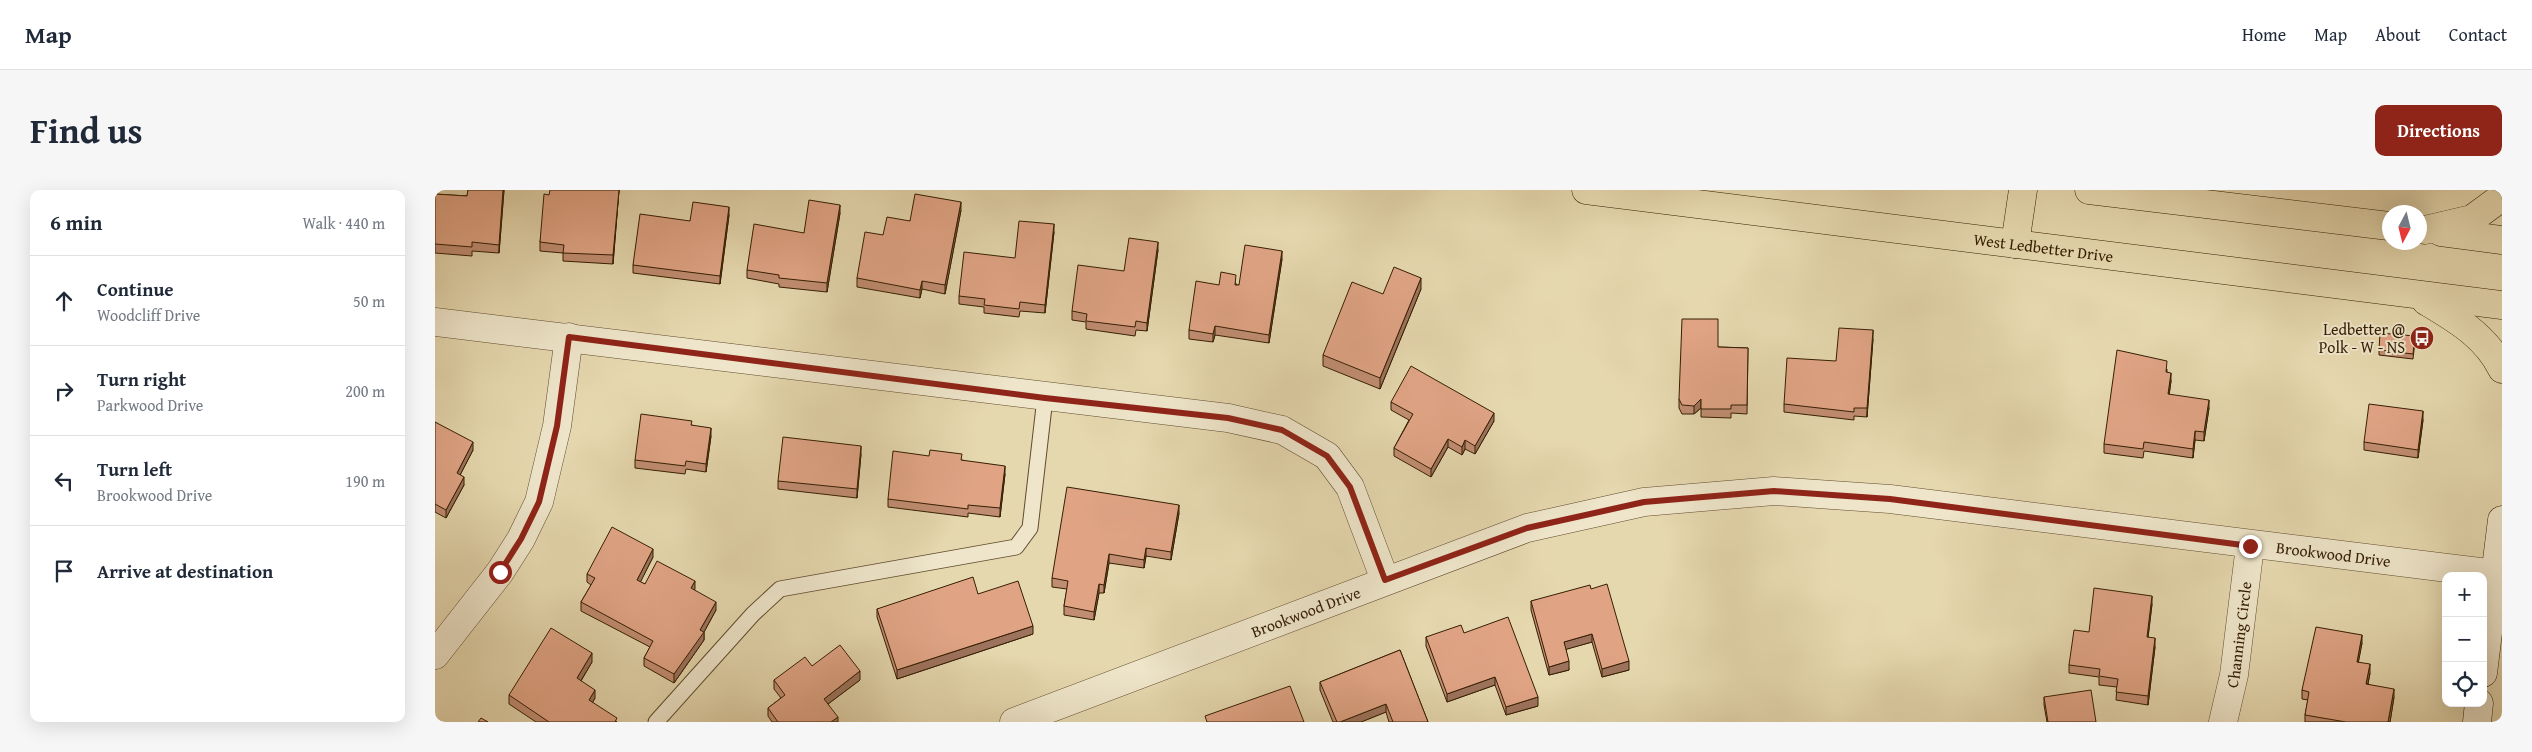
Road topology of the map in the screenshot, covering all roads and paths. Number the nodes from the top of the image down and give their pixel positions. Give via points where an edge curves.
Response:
1 (1586, 190) edge
2 (2023, 190) edge
3 (2089, 190) edge
4 (2502, 197) edge
5 (2382, 225) edge
6 (2427, 229) edge
7 (2427, 231) edge
8 (2502, 240) edge
9 (2015, 244) junction
10 (2416, 295) junction
11 (2502, 305) edge
12 (435, 322) edge
13 (569, 337) junction
14 (2502, 369) edge
15 (1045, 398) junction
16 (2502, 520) edge
17 (2250, 546) junction
18 (2496, 574) junction
19 (1385, 580) junction
20 (435, 655) edge
21 (2484, 662) edge
22 (2479, 707) edge
23 (656, 722) edge
24 (1014, 722) edge
25 (2223, 722) edge
26 (2477, 722) edge

1 - 9 main road, West Ledbetter Drive
2 - 9 main road
3 - 5 main road
4 - 6 main road via 2472,219
7 - 8 main road
9 - 10 main road, West Ledbetter Drive
10 - 11 main road, West Ledbetter Drive
10 - 14 main road via 2462,322 2494,353
12 - 13 street
13 - 15 street
13 - 20 street via 557,426 539,502 500,572
15 - 19 street via 1228,418 1282,430 1327,456 1350,487
15 - 23 lane via 1030,528 1016,547 780,589 753,614
16 - 18 street
17 - 18 street, Brookwood Drive
17 - 19 street, Brookwood Drive via 1890,499 1774,491 1644,502 1527,528
17 - 25 street, Channing Circle via 2234,675
18 - 21 street
19 - 24 street, Brookwood Drive
22 - 26 street

